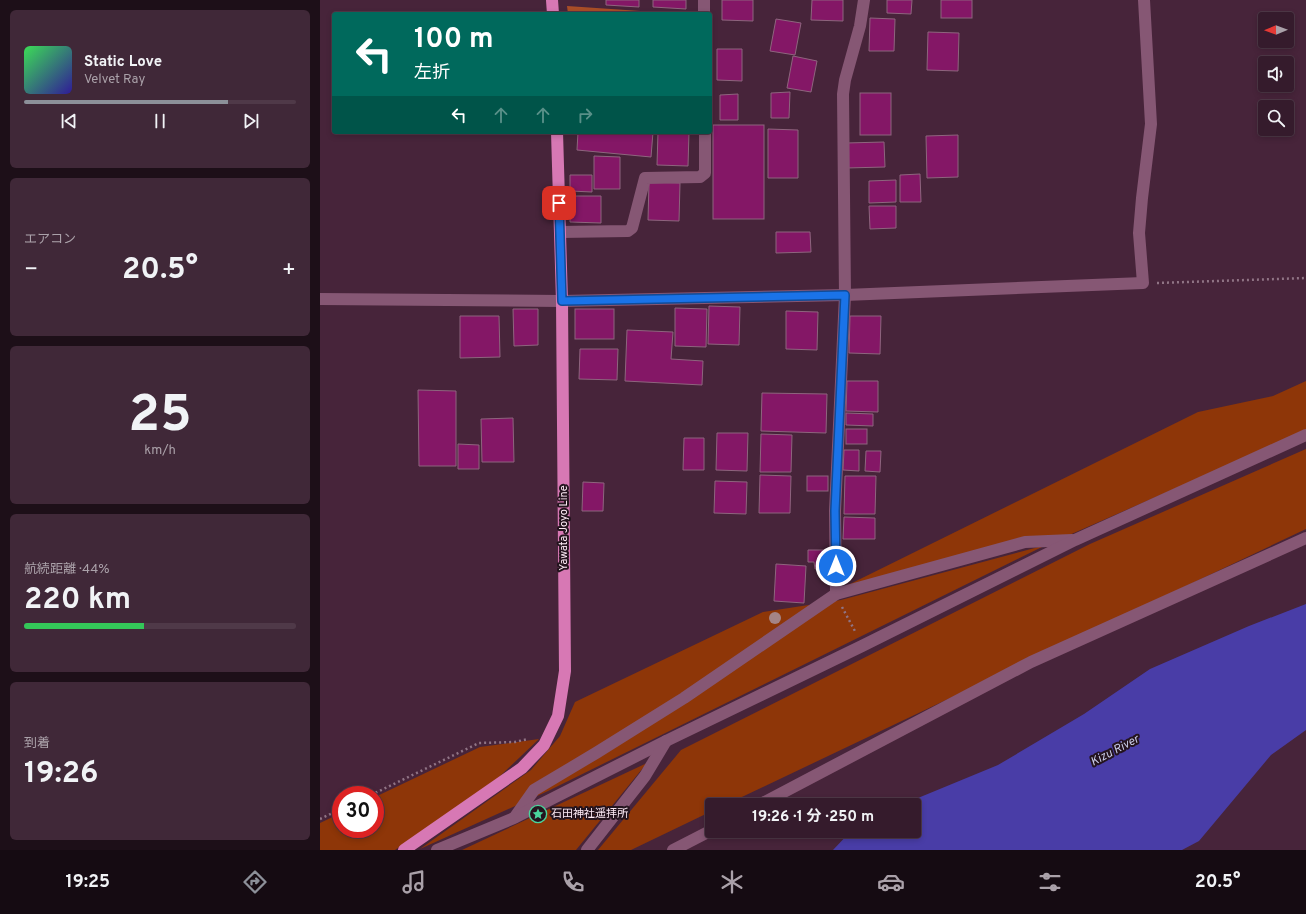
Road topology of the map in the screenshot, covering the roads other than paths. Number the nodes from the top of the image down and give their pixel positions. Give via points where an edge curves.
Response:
1 (552, 0) edge
2 (704, 0) edge
3 (864, 0) edge
4 (1144, 0) edge
5 (553, 12) edge
6 (704, 12) edge
7 (557, 134) edge
8 (704, 134) edge
9 (560, 232) junction
10 (845, 295) junction
11 (320, 299) edge
12 (562, 301) junction
13 (1306, 435) edge
14 (1306, 538) edge
15 (1075, 540) junction
16 (836, 594) junction
17 (666, 741) junction
18 (772, 798) edge
19 (514, 818) junction
20 (705, 834) edge
21 (404, 850) edge
22 (436, 850) edge
23 (587, 850) edge
24 (673, 850) edge

1 - 5 main road
2 - 6 street
3 - 10 street via 843,94
4 - 10 street via 1151,124 1139,233 1143,283
7 - 9 main road, Yawata Joyo Line
8 - 9 street via 705,173 700,177 645,178 632,228 628,231
9 - 12 main road, Yawata Joyo Line
10 - 12 street
10 - 16 street via 835,511
11 - 12 street
12 - 21 main road, Yawata Joyo Line via 564,670 558,716 544,745 522,768
13 - 15 street
14 - 18 street via 1031,662
15 - 16 street via 1025,542
15 - 17 street
16 - 19 street via 684,698 534,790
17 - 19 street
17 - 23 street via 645,776
19 - 22 street
20 - 24 street

